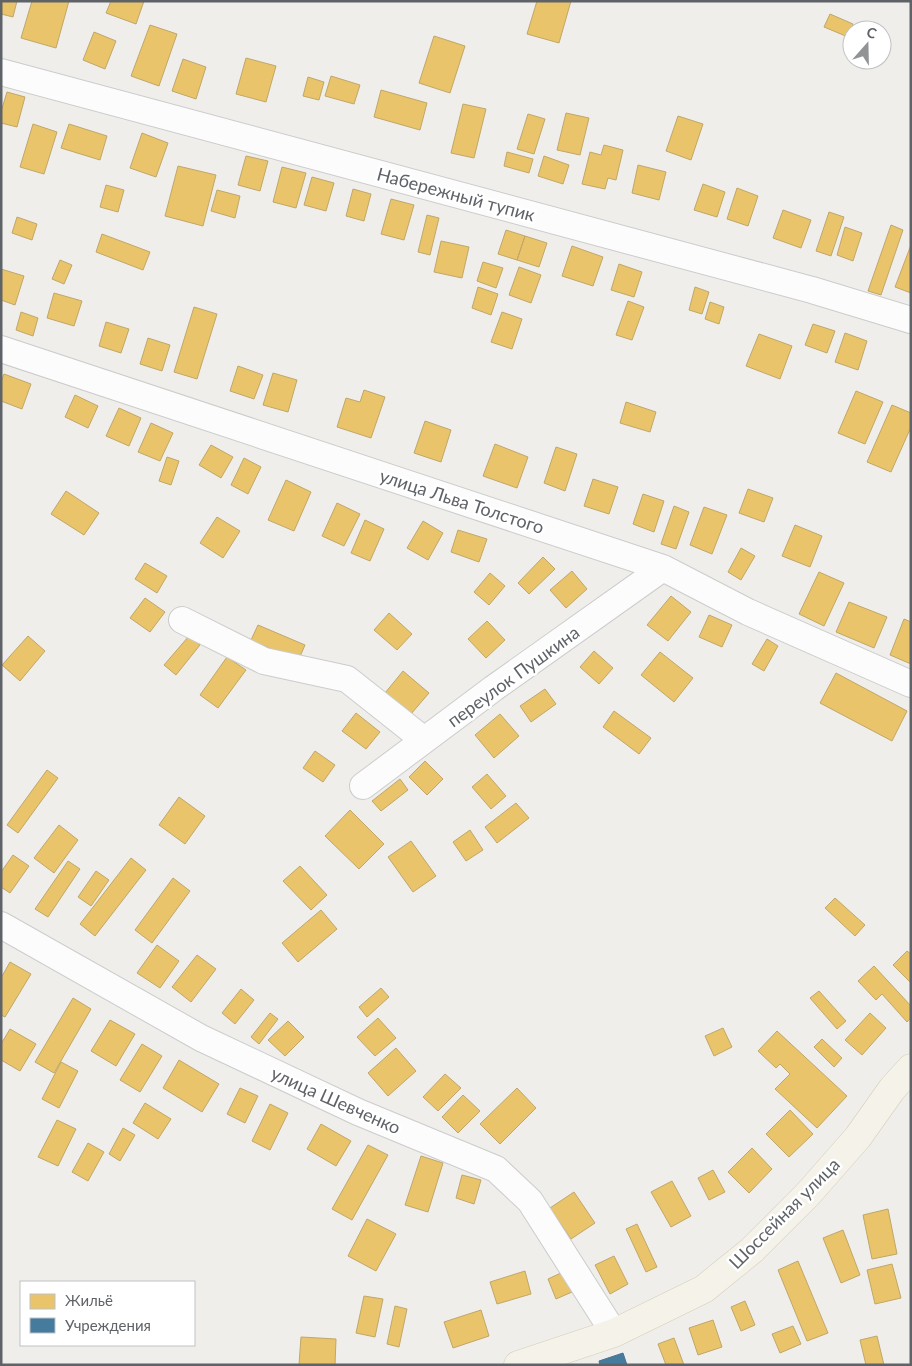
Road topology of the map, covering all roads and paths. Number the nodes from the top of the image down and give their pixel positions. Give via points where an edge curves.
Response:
1 (1, 72) edge
2 (911, 320) edge
3 (1, 349) edge
4 (663, 568) junction
5 (182, 620) dead end
6 (911, 684) edge
7 (424, 740) junction
8 (364, 786) dead end
9 (1, 924) edge
10 (911, 1068) edge
11 (614, 1333) junction
12 (518, 1365) edge

1 - 2 street, Набережный тупик via 812,290
3 - 4 street, улица Льва Толстого
4 - 6 street, улица Льва Толстого via 748,612
4 - 7 street, переулок Пушкина
5 - 7 street via 264,661 347,679
7 - 8 street, переулок Пушкина
9 - 11 street, улица Шевченко via 201,1038 358,1112 496,1169 530,1201
10 - 11 main road, Шоссейная улица via 858,1137 808,1194 752,1250 704,1289
11 - 12 main road, Шоссейная улица

